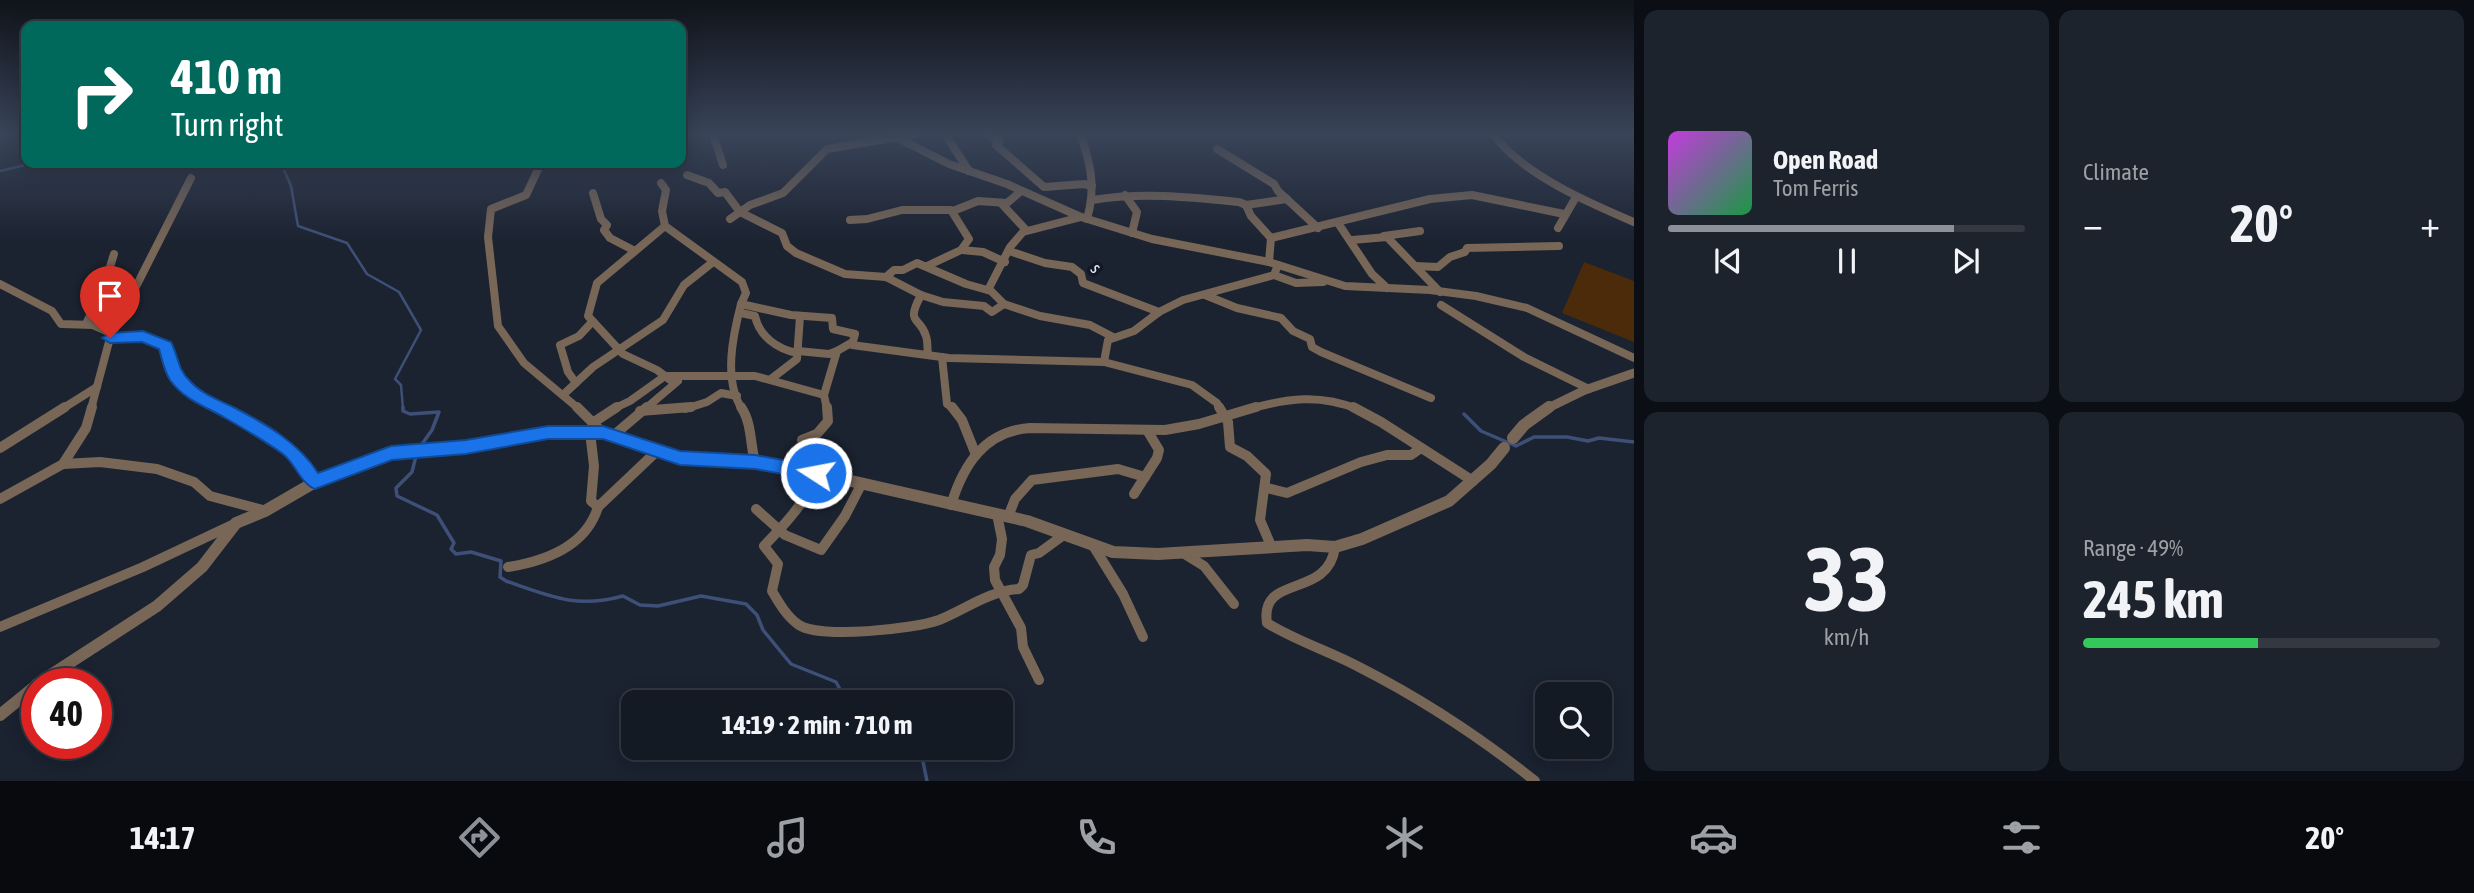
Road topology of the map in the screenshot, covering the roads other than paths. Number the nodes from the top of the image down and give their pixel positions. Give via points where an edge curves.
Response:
1 (538, 170) edge
2 (806, 170) edge
3 (1025, 170) edge
4 (1094, 170) edge
5 (1255, 170) edge
6 (1536, 170) edge
7 (969, 171) edge
8 (687, 175) dead end
9 (191, 178) dead end
10 (661, 183) dead end
11 (1092, 186) junction
12 (1020, 192) junction
13 (593, 193) dead end
14 (1125, 195) junction
15 (1576, 197) junction
16 (1287, 199) junction
17 (1092, 200) junction
18 (1001, 203) junction
19 (1246, 205) junction
20 (953, 211) junction
21 (740, 212) junction
22 (1564, 214) junction
23 (1084, 218) junction
24 (730, 219) dead end
25 (850, 220) dead end
26 (1634, 222) edge
27 (1338, 223) junction
28 (665, 226) junction
29 (1318, 228) junction
30 (1559, 228) dead end
31 (1026, 230) junction
32 (1420, 231) dead end
33 (1132, 233) junction
34 (1384, 236) junction
35 (1270, 238) junction
36 (1352, 240) junction
37 (1559, 246) dead end
38 (962, 250) junction
39 (635, 251) junction
40 (1009, 251) junction
41 (114, 254) dead end
42 (713, 262) junction
43 (1005, 262) junction
44 (1273, 263) junction
45 (927, 266) junction
46 (1415, 266) junction
47 (1274, 275) junction
48 (886, 277) junction
49 (1332, 283) junction
50 (0, 284) edge
51 (1387, 288) junction
52 (988, 290) junction
53 (1440, 292) junction
54 (921, 295) junction
55 (1205, 295) junction
56 (1004, 304) junction
57 (1441, 305) dead end
58 (741, 308) junction
59 (1159, 312) junction
60 (800, 316) junction
61 (592, 323) junction
62 (86, 324) junction
63 (111, 336) junction
64 (1113, 337) junction
65 (851, 343) junction
66 (619, 351) junction
67 (837, 351) junction
68 (797, 352) junction
69 (928, 354) junction
70 (942, 357) junction
71 (1634, 358) edge
72 (1104, 362) junction
73 (1634, 373) edge
74 (690, 375) junction
75 (732, 375) junction
76 (665, 376) junction
77 (771, 379) junction
78 (674, 382) junction
79 (576, 383) junction
80 (97, 387) junction
81 (1589, 389) junction
82 (564, 394) junction
83 (824, 395) junction
84 (737, 396) junction
85 (1431, 398) dead end
86 (640, 411) junction
87 (1225, 415) junction
88 (1147, 430) junction
89 (600, 431) junction
90 (1513, 438) joint
91 (0, 448) edge
92 (1421, 449) junction
93 (1504, 449) joint
94 (657, 451) junction
95 (976, 455) junction
96 (755, 462) junction
97 (63, 464) junction
98 (816, 473) junction
99 (1145, 477) junction
100 (1473, 481) junction
101 (315, 482) junction
102 (862, 483) junction
103 (1268, 488) junction
104 (1134, 494) dead end
105 (0, 499) edge
106 (951, 505) junction
107 (598, 507) junction
108 (756, 509) dead end
109 (265, 511) junction
110 (1002, 515) junction
111 (236, 523) junction
112 (779, 529) junction
113 (1065, 534) junction
114 (1094, 547) junction
115 (1335, 547) junction
116 (1272, 548) junction
117 (1183, 553) junction
118 (508, 567) dead end
119 (1002, 590) junction
120 (1234, 604) dead end
121 (0, 627) edge
122 (1143, 637) dead end
123 (63, 668) edge
124 (1039, 680) dead end
125 (21, 698) edge
126 (0, 715) edge
127 (1535, 781) edge

1 - 82 street via 526,195 491,209 488,237 498,326 524,363
2 - 21 street via 783,193
3 - 11 street via 1044,187
4 - 11 street
5 - 16 street
6 - 15 street
7 - 12 street
8 - 21 street via 727,194
9 - 63 street
10 - 28 street via 666,190
11 - 17 street
12 - 18 street via 1012,201
12 - 23 street
13 - 39 street via 607,225 604,230
14 - 17 street
14 - 19 street via 1186,196
14 - 33 street via 1137,212
15 - 22 street
15 - 26 street
16 - 19 street
16 - 29 street
17 - 23 street
18 - 20 street via 975,202
18 - 31 street
19 - 35 street
20 - 25 street via 902,211
20 - 38 street via 969,239
21 - 24 street
21 - 48 street via 782,233 796,253 845,274
22 - 27 street via 1458,195
22 - 30 street
23 - 31 street
23 - 33 street
27 - 29 street
27 - 36 street
28 - 39 street
28 - 42 street
29 - 35 street
31 - 40 street
32 - 34 street
33 - 44 street
34 - 36 street
34 - 46 street
35 - 44 street
36 - 51 street via 1369,272
37 - 46 street via 1474,247 1438,267
38 - 43 street via 983,252
38 - 45 street
39 - 61 street via 597,283 589,305
40 - 43 street
40 - 59 street, s via 1072,267 1083,283
41 - 62 street
42 - 58 street via 744,284
42 - 66 street via 684,285 663,320
43 - 52 street
44 - 47 street
44 - 49 street
45 - 48 street via 915,263
45 - 52 street
46 - 53 street
47 - 49 street via 1296,283
47 - 55 street
48 - 54 street
49 - 51 street
50 - 62 street via 52,311 61,324
51 - 53 street
52 - 56 street
53 - 71 street via 1540,312
54 - 56 street via 984,306 992,312
54 - 69 street via 914,309 915,323 926,334
55 - 59 street
55 - 85 street via 1281,318 1321,352
56 - 64 street via 1105,330
57 - 81 street via 1524,357
58 - 60 street
58 - 68 street via 755,316 762,336 784,350
58 - 75 street via 733,334
59 - 64 street via 1134,331
60 - 65 street via 832,318 833,329 855,334
60 - 68 street
61 - 66 street
61 - 79 street via 560,345
62 - 63 street
63 - 80 street
63 - 101 street via 143,337 165,346 184,386 288,449 300,458
64 - 72 street via 1108,340
65 - 67 street
65 - 69 street
66 - 76 street
66 - 79 street
67 - 68 street
67 - 83 street
68 - 77 street via 793,364
69 - 70 street
70 - 72 street
70 - 95 street via 947,404 957,411
72 - 87 street via 1192,386 1217,403
73 - 81 street
74 - 75 street
74 - 76 street
74 - 78 street
75 - 77 street
75 - 84 street
76 - 78 street
76 - 89 street via 604,413
77 - 83 street
78 - 86 street via 669,391
79 - 82 street
80 - 91 street
80 - 97 street via 86,428
81 - 90 street via 1563,400
82 - 89 street
83 - 98 street via 828,421 817,434 802,440 817,460
84 - 86 street via 721,393 685,409
84 - 96 street via 748,417
86 - 89 street
87 - 88 street via 1181,428
87 - 92 street via 1269,404 1326,399 1361,411
87 - 103 street via 1230,447 1259,466
88 - 95 street via 1024,428 1006,433
88 - 99 street via 1159,450
89 - 94 street
89 - 101 street via 391,453
89 - 107 street via 591,501
90 - 93 street
92 - 100 street
92 - 103 street via 1411,455 1361,461 1287,493
93 - 100 street
94 - 96 street via 680,458
94 - 107 street
95 - 106 street via 963,467
96 - 98 street
97 - 105 street
97 - 109 street via 158,469 194,482 210,496
98 - 102 street
98 - 112 street via 811,494
99 - 104 street
99 - 110 street via 1118,469 1032,480
100 - 115 street via 1449,501
101 - 109 street
102 - 106 street
102 - 112 street via 821,550
103 - 116 street via 1261,501 1260,520 1261,532
106 - 110 street
107 - 118 street via 597,517 557,555
108 - 112 street
109 - 111 street
110 - 113 street
110 - 119 street via 1000,555 994,567
111 - 121 street
111 - 123 street via 202,567 157,606
112 - 119 street via 764,546 778,564 772,591 800,626 810,629 853,633 936,621
113 - 114 street
113 - 119 street via 1031,555 1019,589
114 - 117 street via 1130,554
114 - 122 street
115 - 116 street
115 - 127 street via 1333,562 1318,578 1274,594 1265,608 1267,623 1423,701 1493,746
116 - 117 street
117 - 120 street via 1204,566
119 - 124 street
125 - 126 street

